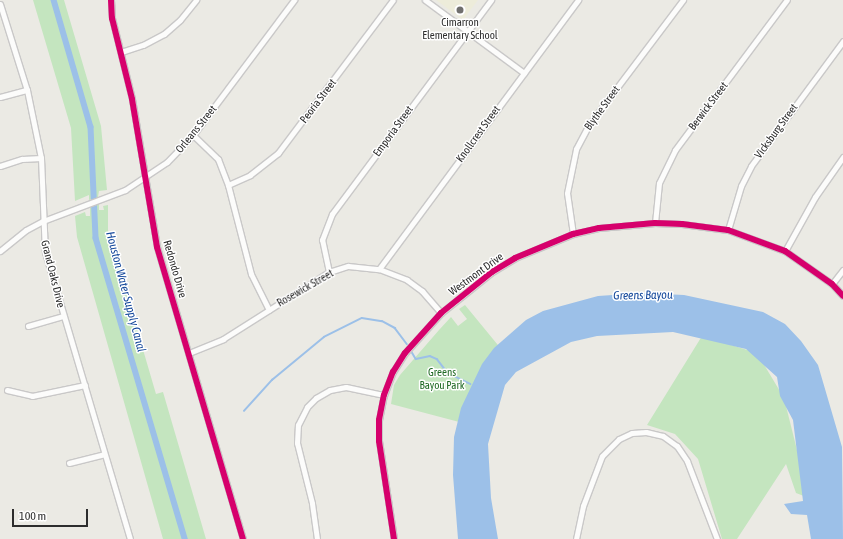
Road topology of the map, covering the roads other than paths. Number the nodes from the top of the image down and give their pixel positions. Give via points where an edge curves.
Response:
1 (111, 0) edge
2 (196, 0) edge
3 (294, 0) edge
4 (393, 0) edge
5 (425, 0) edge
6 (491, 0) edge
7 (578, 0) edge
8 (683, 0) edge
9 (787, 0) edge
10 (0, 4) edge
11 (467, 32) junction
12 (843, 41) edge
13 (121, 52) junction
14 (524, 73) junction
15 (26, 90) junction
16 (0, 97) edge
17 (193, 135) junction
18 (843, 157) edge
19 (41, 158) junction
20 (0, 166) edge
21 (144, 178) junction
22 (228, 185) junction
23 (43, 221) junction
24 (655, 223) junction
25 (728, 230) junction
26 (573, 234) junction
27 (0, 251) edge
28 (785, 251) junction
29 (379, 269) junction
30 (843, 270) edge
31 (329, 272) junction
32 (832, 284) junction
33 (843, 296) edge
34 (269, 310) junction
35 (441, 313) junction
36 (63, 316) junction
37 (28, 326) dead end
38 (189, 353) junction
39 (85, 385) junction
40 (7, 390) dead end
41 (384, 396) junction
42 (104, 454) junction
43 (69, 463) dead end
44 (130, 539) edge
45 (243, 539) edge
46 (317, 539) edge
47 (394, 539) edge
48 (576, 539) edge
49 (717, 539) edge

1 - 13 street, Redondo Drive via 112,18
2 - 13 street via 180,20 164,34 143,45
3 - 17 street, Orleans Street
4 - 22 street, Peoria Street via 278,153 250,176
5 - 11 street
6 - 11 street, Emporia Street
7 - 14 street, Knollcrest Street
8 - 26 street, Blythe Street via 588,126 576,149 567,193
9 - 24 street, Berwick Street via 675,150 659,182
10 - 15 street, Grand Oaks Drive
11 - 14 street
11 - 31 street, Emporia Street via 332,214 322,240
12 - 25 street, Vicksburg Street via 752,166 741,186
13 - 21 street, Redondo Drive
14 - 29 street, Knollcrest Street
15 - 16 street
15 - 19 street, Grand Oaks Drive
17 - 21 street, Orleans Street via 179,152
17 - 22 street via 218,159
18 - 28 street via 815,197
19 - 20 street via 22,158
19 - 23 street, Grand Oaks Drive
21 - 23 street, Orleans Street via 100,200
21 - 38 street, Redondo Drive via 159,253
22 - 34 street via 251,274
23 - 27 street, Orleans Street
23 - 36 street, Grand Oaks Drive via 45,252
24 - 25 street, Westmont Drive
24 - 26 street, Westmont Drive via 598,228
25 - 28 street, Westmont Drive
26 - 35 street, Westmont Drive via 515,258 492,272
28 - 32 street, Westmont Drive
29 - 31 street, Rosewick Street via 348,266
29 - 35 street, Rosewick Street via 407,280 422,291
30 - 32 street
31 - 34 street, Rosewick Street
32 - 33 street, Westmont Drive
34 - 38 street, Rosewick Street via 223,339
35 - 41 street, Westmont Drive via 405,353 393,372
36 - 37 street
36 - 39 street, Grand Oaks Drive
38 - 45 street, Redondo Drive
39 - 40 street via 32,396
39 - 42 street, Grand Oaks Drive
41 - 46 street via 346,387 330,390 316,398 298,425 297,443 312,503
41 - 47 street, Westmont Drive via 379,420 379,441
42 - 43 street
42 - 44 street, Grand Oaks Drive
48 - 49 street via 583,506 602,456 614,442 632,433 646,432 663,436 677,446 687,461

